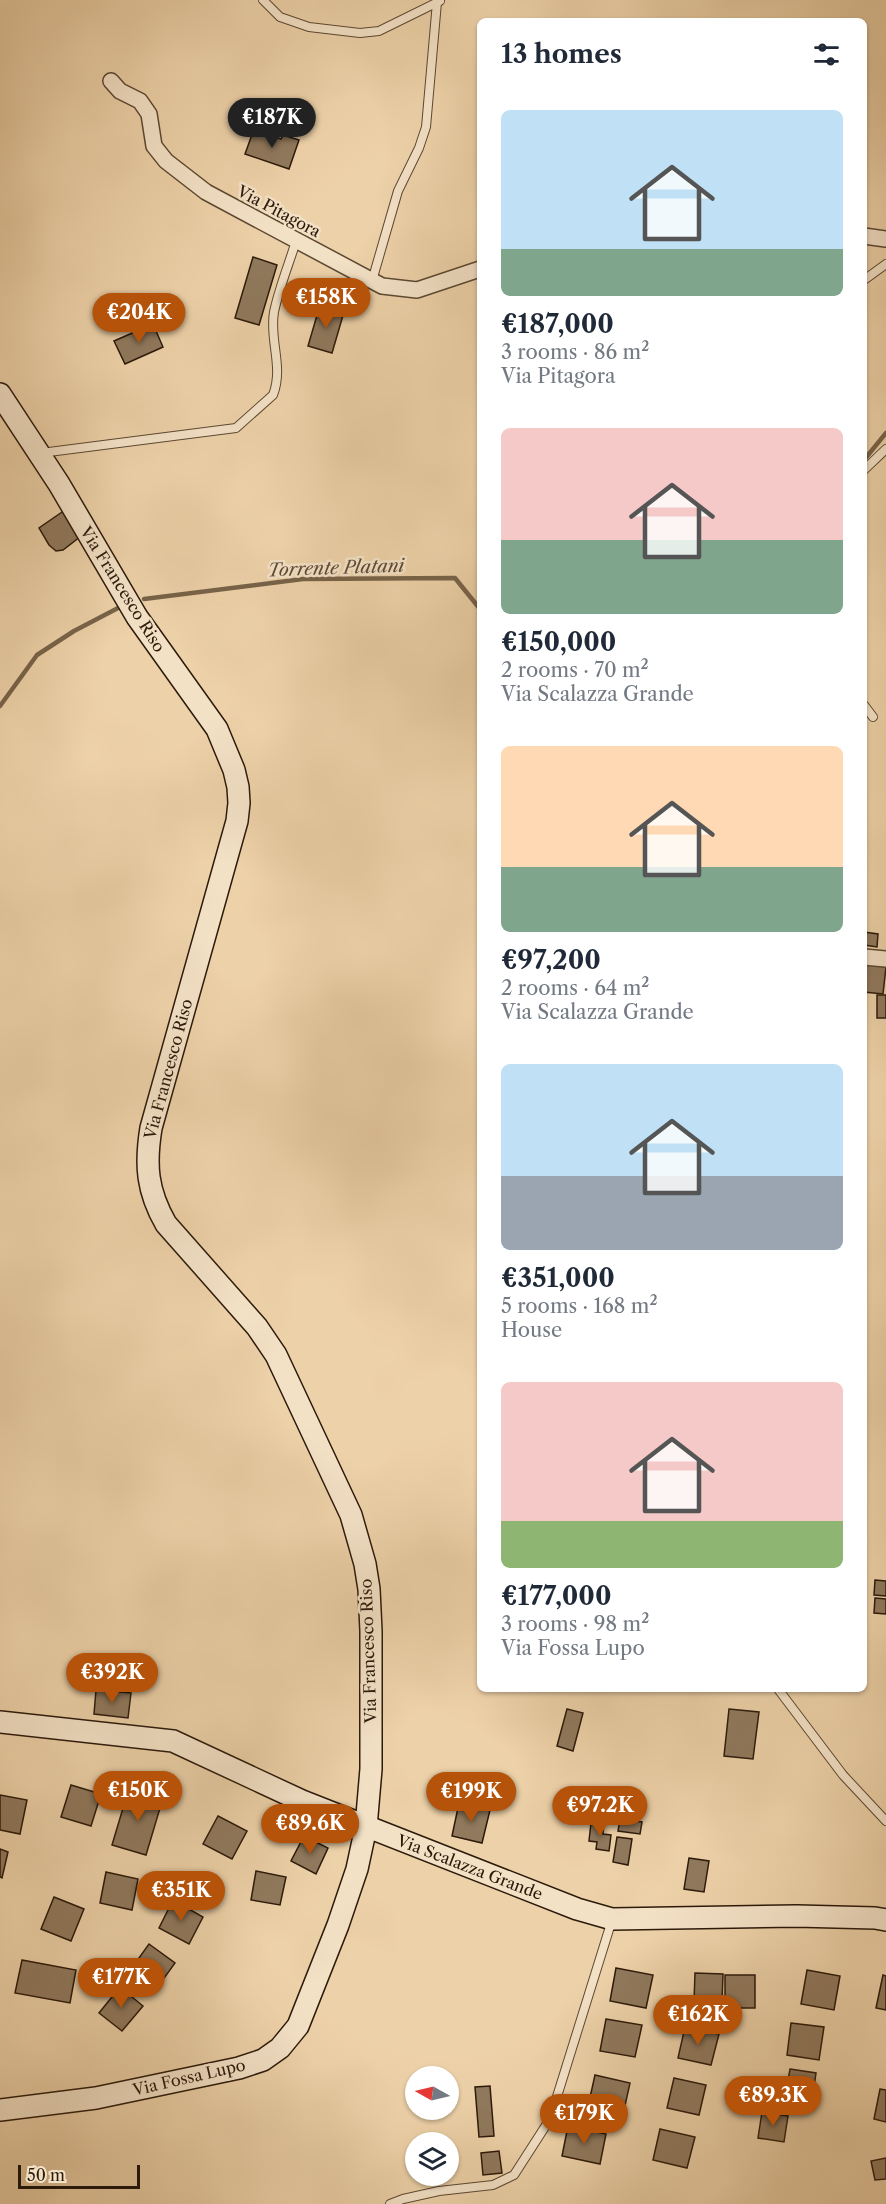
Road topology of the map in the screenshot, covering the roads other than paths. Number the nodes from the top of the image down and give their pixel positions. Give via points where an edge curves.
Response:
1 (263, 0) edge
2 (439, 1) edge
3 (111, 81) dead end
4 (867, 236) edge
5 (886, 239) edge
6 (296, 241) junction
7 (886, 264) edge
8 (477, 270) edge
9 (867, 278) edge
10 (372, 281) junction
11 (0, 394) edge
12 (886, 449) edge
13 (40, 453) junction
14 (867, 467) edge
15 (867, 709) edge
16 (873, 717) dead end
17 (867, 957) edge
18 (886, 959) edge
19 (780, 1692) edge
20 (0, 1722) edge
21 (886, 1821) edge
22 (366, 1827) junction
23 (612, 1919) junction
24 (886, 1920) edge
25 (0, 2110) edge
26 (390, 2204) edge

1 - 2 lane via 280,17 309,27 360,33 379,31
2 - 10 lane via 426,127 398,191
3 - 6 street, Via Pitagora via 120,91 140,101 149,114 154,146 166,161 206,192
4 - 5 street
6 - 10 street, Via Pitagora
6 - 13 lane via 274,313 276,388 236,428
7 - 9 lane
8 - 10 street, Via Pitagora via 417,290
11 - 13 street, Via Francesco Riso
12 - 14 lane
13 - 22 street, Via Francesco Riso via 137,617 217,729 234,770 239,803 237,821 151,1128 146,1157 148,1179 166,1224 257,1327 276,1355 351,1515 366,1573 371,1631
15 - 16 lane
17 - 18 street
19 - 21 lane via 843,1774
20 - 22 street, Via Scalazza Grande via 173,1741
22 - 23 street, Via Scalazza Grande
22 - 25 street, Via Fossa Lupo via 338,1925 297,2026 280,2048 263,2060 239,2068 96,2098
23 - 24 street, Via Scalazza Grande via 797,1916
23 - 26 lane via 549,2120 514,2175 493,2185 440,2191

